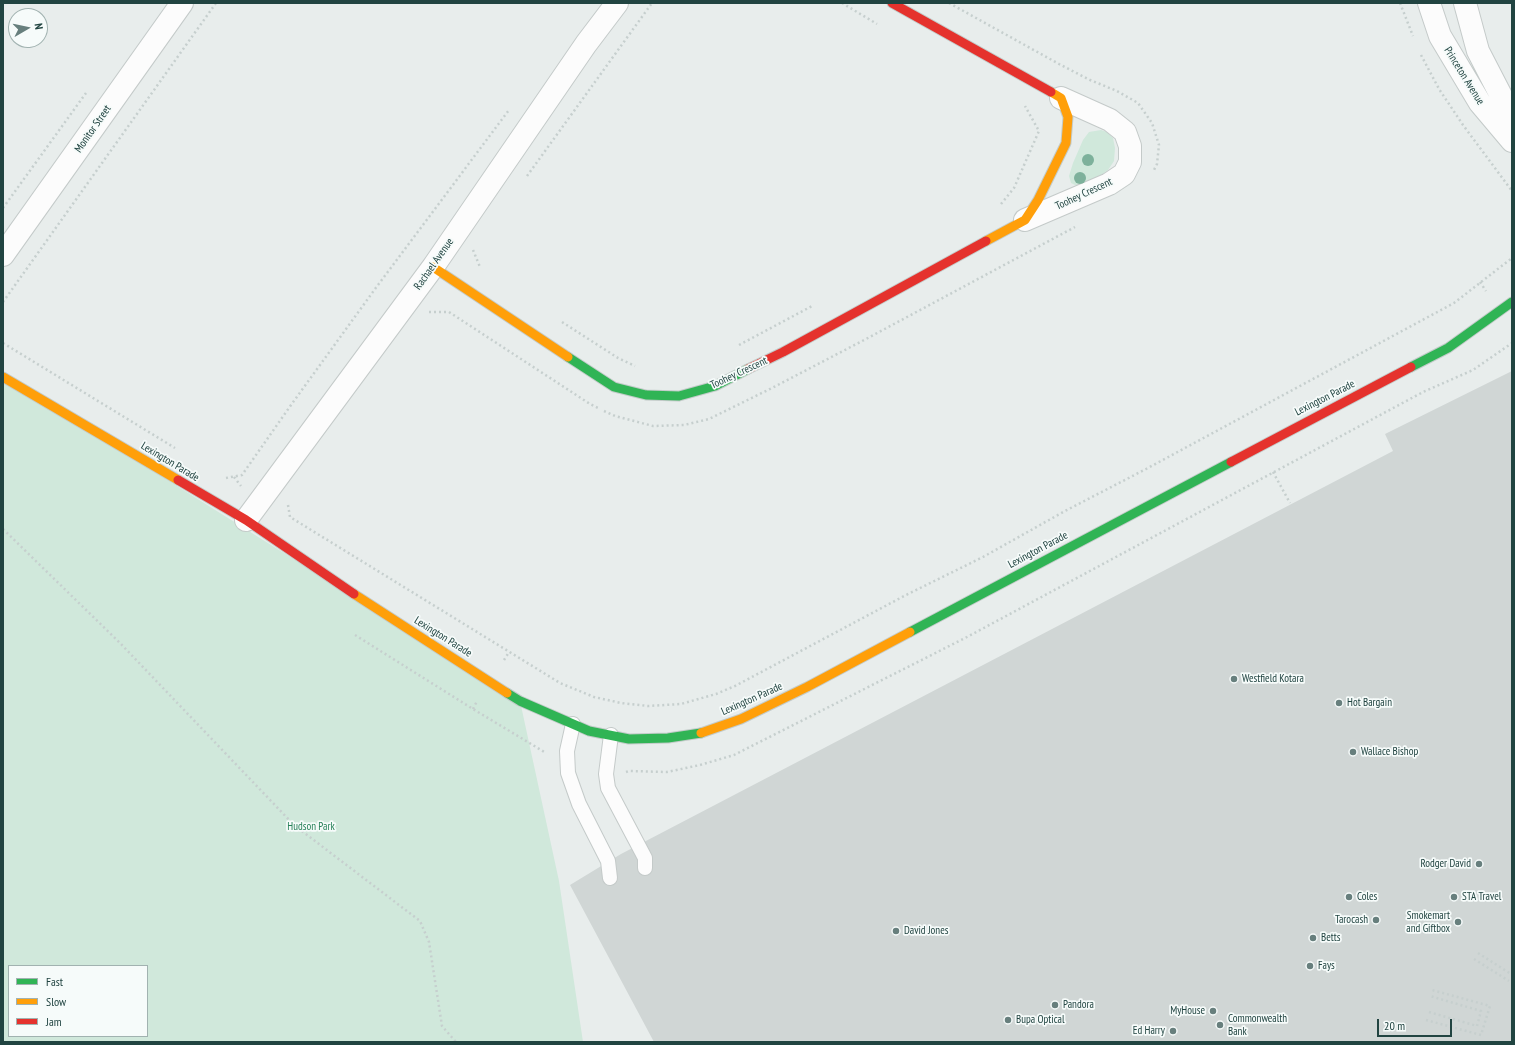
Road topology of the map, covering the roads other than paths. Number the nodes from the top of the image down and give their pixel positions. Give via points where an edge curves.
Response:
1 (182, 3) edge
2 (617, 3) edge
3 (892, 3) edge
4 (1428, 3) edge
5 (1465, 3) edge
6 (1061, 98) junction
7 (1512, 117) edge
8 (1512, 141) edge
9 (1025, 220) junction
10 (3, 255) edge
11 (432, 267) junction
12 (1512, 302) edge
13 (3, 377) edge
14 (246, 520) junction
15 (573, 724) junction
16 (611, 735) junction
17 (645, 868) dead end
18 (610, 878) dead end

1 - 10 street, Monitor Street
2 - 11 street, Rachael Avenue
3 - 6 main road, Toohey Crescent
4 - 8 street, Princeton Avenue via 1440,36 1480,103
5 - 7 street, Princeton Avenue via 1478,51
6 - 9 main road, Toohey Crescent via 1068,117 1066,143 1038,200
6 - 9 street, Toohey Crescent via 1110,120 1125,132 1130,146 1130,162 1124,174 1109,184
9 - 11 main road, Toohey Crescent via 783,352 715,386 679,396 646,395 614,387
11 - 14 street, Rachael Avenue
12 - 16 main road, Lexington Parade via 1448,348 748,716 703,733 668,738 629,739
13 - 14 main road, Lexington Parade
14 - 15 main road, Lexington Parade via 371,606 520,701
15 - 16 main road, Lexington Parade via 589,731
15 - 18 lane via 567,751 568,773 579,804 608,860
16 - 17 lane via 606,774 608,788 645,858

